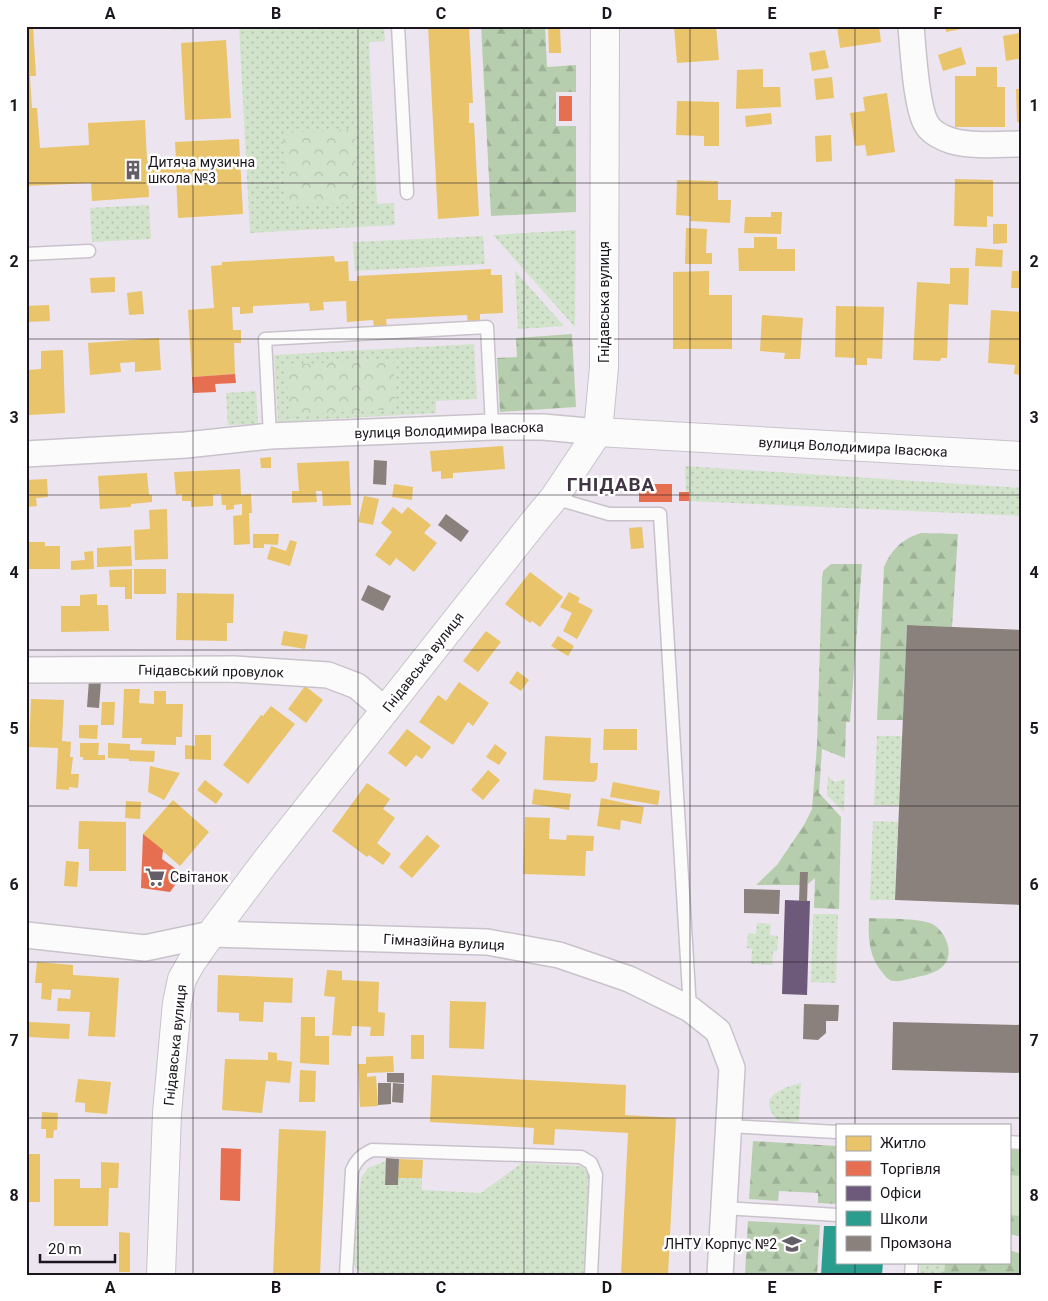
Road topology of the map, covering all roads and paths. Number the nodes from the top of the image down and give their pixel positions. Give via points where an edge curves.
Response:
1 (398, 26) edge
2 (605, 26) edge
3 (911, 26) edge
4 (1022, 144) edge
5 (407, 193) dead end
6 (89, 251) dead end
7 (26, 254) edge
8 (492, 426) junction
9 (598, 432) junction
10 (270, 436) junction
11 (26, 454) edge
12 (1022, 456) edge
13 (554, 498) junction
14 (26, 670) edge
15 (386, 710) junction
16 (211, 934) junction
17 (26, 935) edge
18 (690, 1009) junction
19 (728, 1126) junction
20 (836, 1132) edge
21 (724, 1208) junction
22 (836, 1215) edge
23 (161, 1275) edge
24 (346, 1275) edge
25 (591, 1275) edge
26 (720, 1275) edge

1 - 5 lane
2 - 9 main road, Гнідавська вулиця via 604,366
3 - 4 street via 919,102 928,127 939,136 968,144
6 - 7 lane
8 - 9 street, вулиця Володимира Івасюка
8 - 10 street, вулиця Володимира Івасюка
8 - 10 lane via 487,327 265,339
9 - 12 main road, вулиця Володимира Івасюка
9 - 13 main road, Гнідавська вулиця
10 - 11 street, вулиця Володимира Івасюка via 186,445
13 - 15 main road, Гнідавська вулиця
13 - 18 lane via 609,514 660,514
14 - 15 street, Гнідавський провулок via 234,669 328,676 357,686
15 - 16 main road, Гнідавська вулиця
16 - 17 street, Гімназійна вулиця via 145,948
16 - 18 street, Гімназійна вулиця via 487,942 559,955 629,980
16 - 23 main road, Гнідавська вулиця via 182,979 177,1003 167,1113
18 - 19 street, Гімназійна вулиця via 718,1031 732,1068
19 - 20 lane
19 - 21 street, Гімназійна вулиця
21 - 22 lane
21 - 26 street, Гімназійна вулиця
24 - 25 lane via 352,1170 362,1154 372,1150 581,1157 591,1163 596,1175

